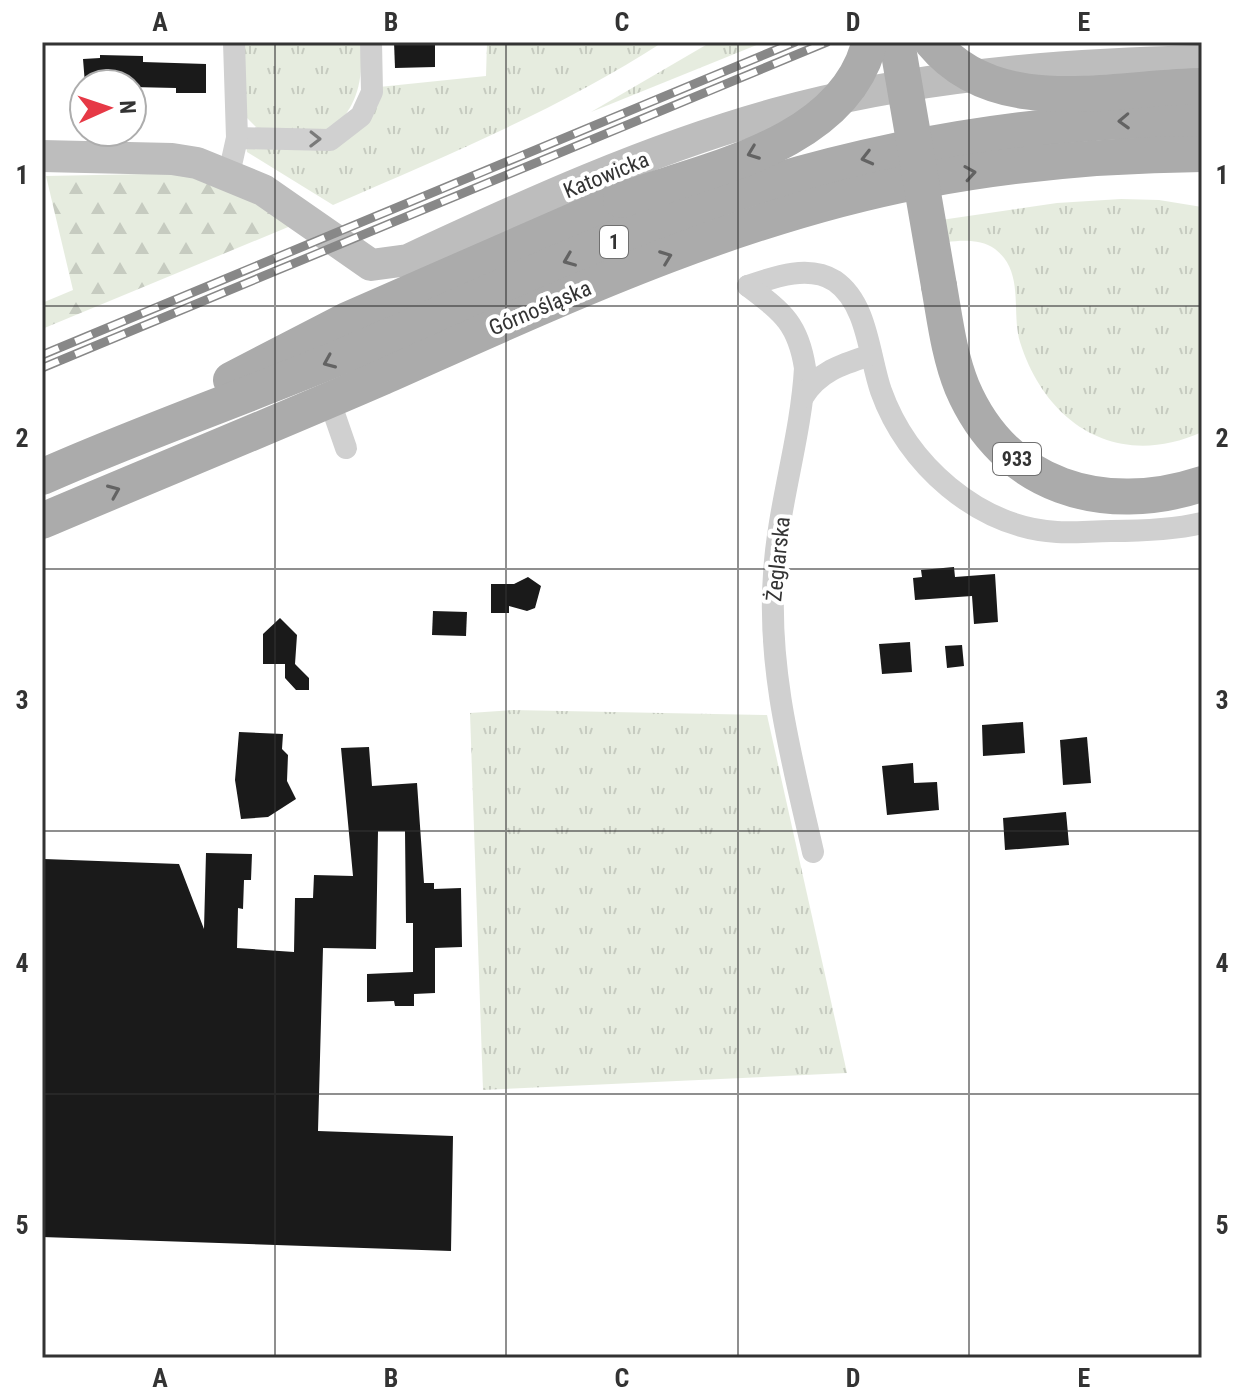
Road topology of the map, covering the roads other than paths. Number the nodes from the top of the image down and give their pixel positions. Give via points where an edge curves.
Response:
1 (234, 42) edge
2 (371, 42) edge
3 (870, 42) edge
4 (897, 42) edge
5 (932, 42) edge
6 (1202, 61) edge
7 (1202, 86) edge
8 (1202, 119) edge
9 (237, 138) junction
10 (1202, 154) edge
11 (42, 156) edge
12 (1100, 157) junction
13 (229, 174) junction
14 (1202, 179) edge
15 (871, 355) junction
16 (803, 397) junction
17 (329, 399) junction
18 (346, 448) dead end
19 (48, 474) edge
20 (1202, 484) edge
21 (42, 521) edge
22 (1202, 523) edge
23 (813, 852) dead end

1 - 9 street
9 -> 2 street via 330,140 361,116 372,92
3 -> 19 main road, bridge via 847,90 806,129 453,271
4 - 20 main road, 933, bridge via 962,387 990,433 1024,466 1080,492 1121,499 1165,495
5 - 7 main road, bridge via 975,78 1022,92
6 - 13 street, Katowicka via 1052,65 789,110 614,170 388,265 364,261 284,204
8 -> 19 main road, Górnośląska / 1 via 1030,129 878,155 771,183
9 - 13 street
10 - 12 main road, Górnośląska / 1
11 - 13 street, Katowicka via 172,159
12 - 14 main road
17 -> 12 main road, Górnośląska / 1 via 610,279 781,216 920,181
15 - 16 street via 836,366 812,382
15 - 16 street, Żeglarska via 852,298 834,280 797,273 748,286 784,314 794,329 805,368
15 - 22 street via 900,435 923,464 985,512 1054,532 1150,531
16 - 23 street, Żeglarska via 779,530 772,623 784,721
17 - 18 street
21 -> 17 main road, Górnośląska / 1

